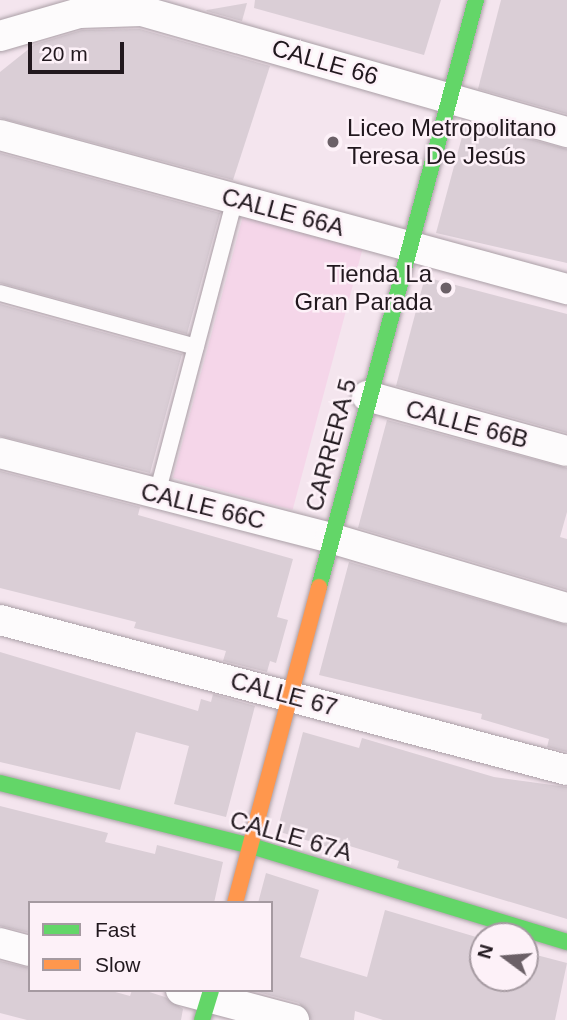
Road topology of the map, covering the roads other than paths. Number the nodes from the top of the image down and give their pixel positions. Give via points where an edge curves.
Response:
1 (476, 0) edge
2 (0, 36) edge
3 (448, 97) junction
4 (567, 132) edge
5 (0, 135) edge
6 (235, 199) junction
7 (407, 246) junction
8 (567, 289) edge
9 (0, 293) edge
10 (196, 347) junction
11 (367, 396) junction
12 (567, 451) edge
13 (0, 453) edge
14 (157, 494) junction
15 (330, 538) junction
16 (567, 608) edge
17 (0, 620) edge
18 (288, 695) junction
19 (567, 770) edge
20 (0, 783) edge
21 (251, 846) junction
22 (236, 901) edge
23 (567, 942) edge
24 (0, 943) edge
25 (28, 950) edge
26 (201, 1000) edge
27 (294, 1020) edge

1 - 3 street, CARRERA 5
2 - 3 street, CALLE 66 via 79,13 142,11
3 - 4 street, CALLE 66
3 - 7 street, CARRERA 5
5 - 6 street, CALLE 66A
6 - 7 street, CALLE 66A
6 - 10 lane
7 - 8 street, CALLE 66A
7 - 11 street, CARRERA 5
9 - 10 lane
10 - 14 lane
11 - 12 street, CALLE 66B
11 - 15 street, CARRERA 5
13 - 14 street, CALLE 66C
14 - 15 street, CALLE 66C
15 - 16 street, CALLE 66C
15 - 18 street, CARRERA 5
17 - 18 street, CALLE 67
18 - 19 street, CALLE 67
18 - 21 street, CARRERA 5
20 - 21 street, CALLE 67A
21 - 22 street, CARRERA 5
21 - 23 street, CALLE 67A
24 - 25 street
26 - 27 street

